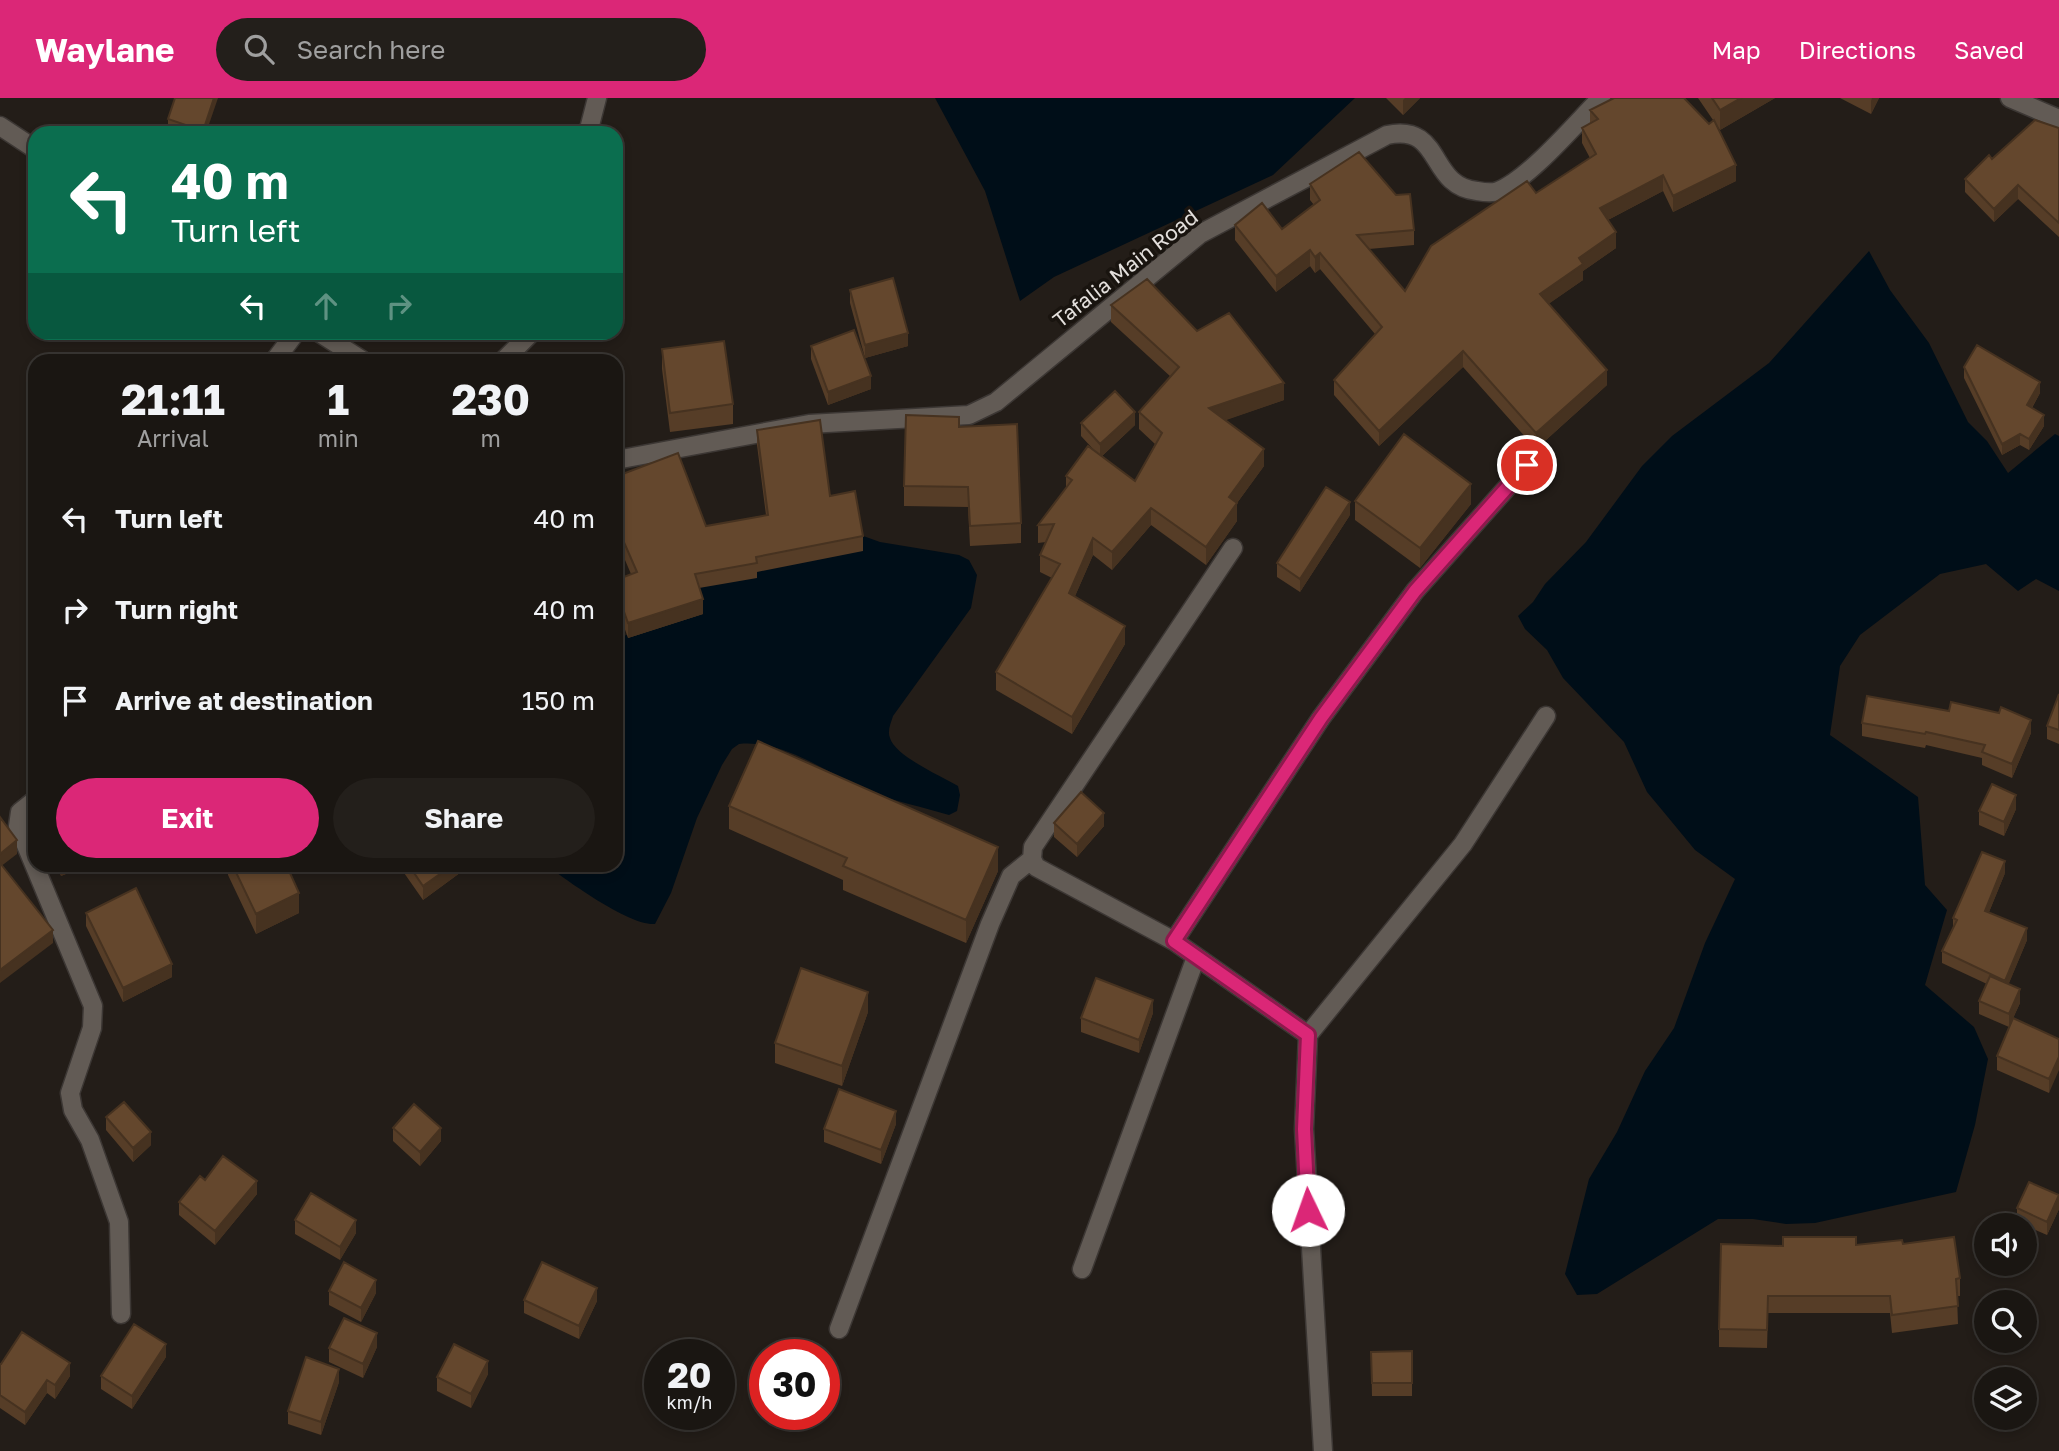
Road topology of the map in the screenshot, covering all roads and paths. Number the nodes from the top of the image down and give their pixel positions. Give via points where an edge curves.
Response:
1 (597, 98) edge
2 (1601, 98) edge
3 (2010, 98) edge
4 (2059, 119) edge
5 (0, 126) edge
6 (590, 126) edge
7 (28, 144) edge
8 (331, 340) edge
9 (524, 340) edge
10 (353, 354) edge
11 (510, 354) edge
12 (623, 459) edge
13 (1527, 465) dead end
14 (1233, 548) dead end
15 (1546, 716) dead end
16 (28, 806) edge
17 (28, 850) edge
18 (1032, 859) junction
19 (37, 872) edge
20 (1174, 941) junction
21 (1196, 957) junction
22 (1308, 1035) junction
23 (1082, 1269) dead end
24 (121, 1314) dead end
25 (839, 1329) dead end
26 (1323, 1451) edge

1 - 6 street
2 - 12 street, Tafalia Main Road via 1522,176 1497,192 1454,184 1424,139 1406,131 1387,135 1200,234 996,402 969,415 809,424
3 - 4 street
5 - 7 street
8 - 10 street
9 - 11 street
13 - 20 street via 1415,591 1344,686
14 - 18 street via 1033,847
15 - 22 street via 1463,844
16 - 17 street via 20,812 18,826
18 - 20 street via 1036,867
18 - 25 street via 1011,876 990,924
19 - 24 street via 93,1006 92,1028 69,1093 118,1222
20 - 21 street
21 - 22 street
21 - 23 street
22 - 26 street via 1304,1129

